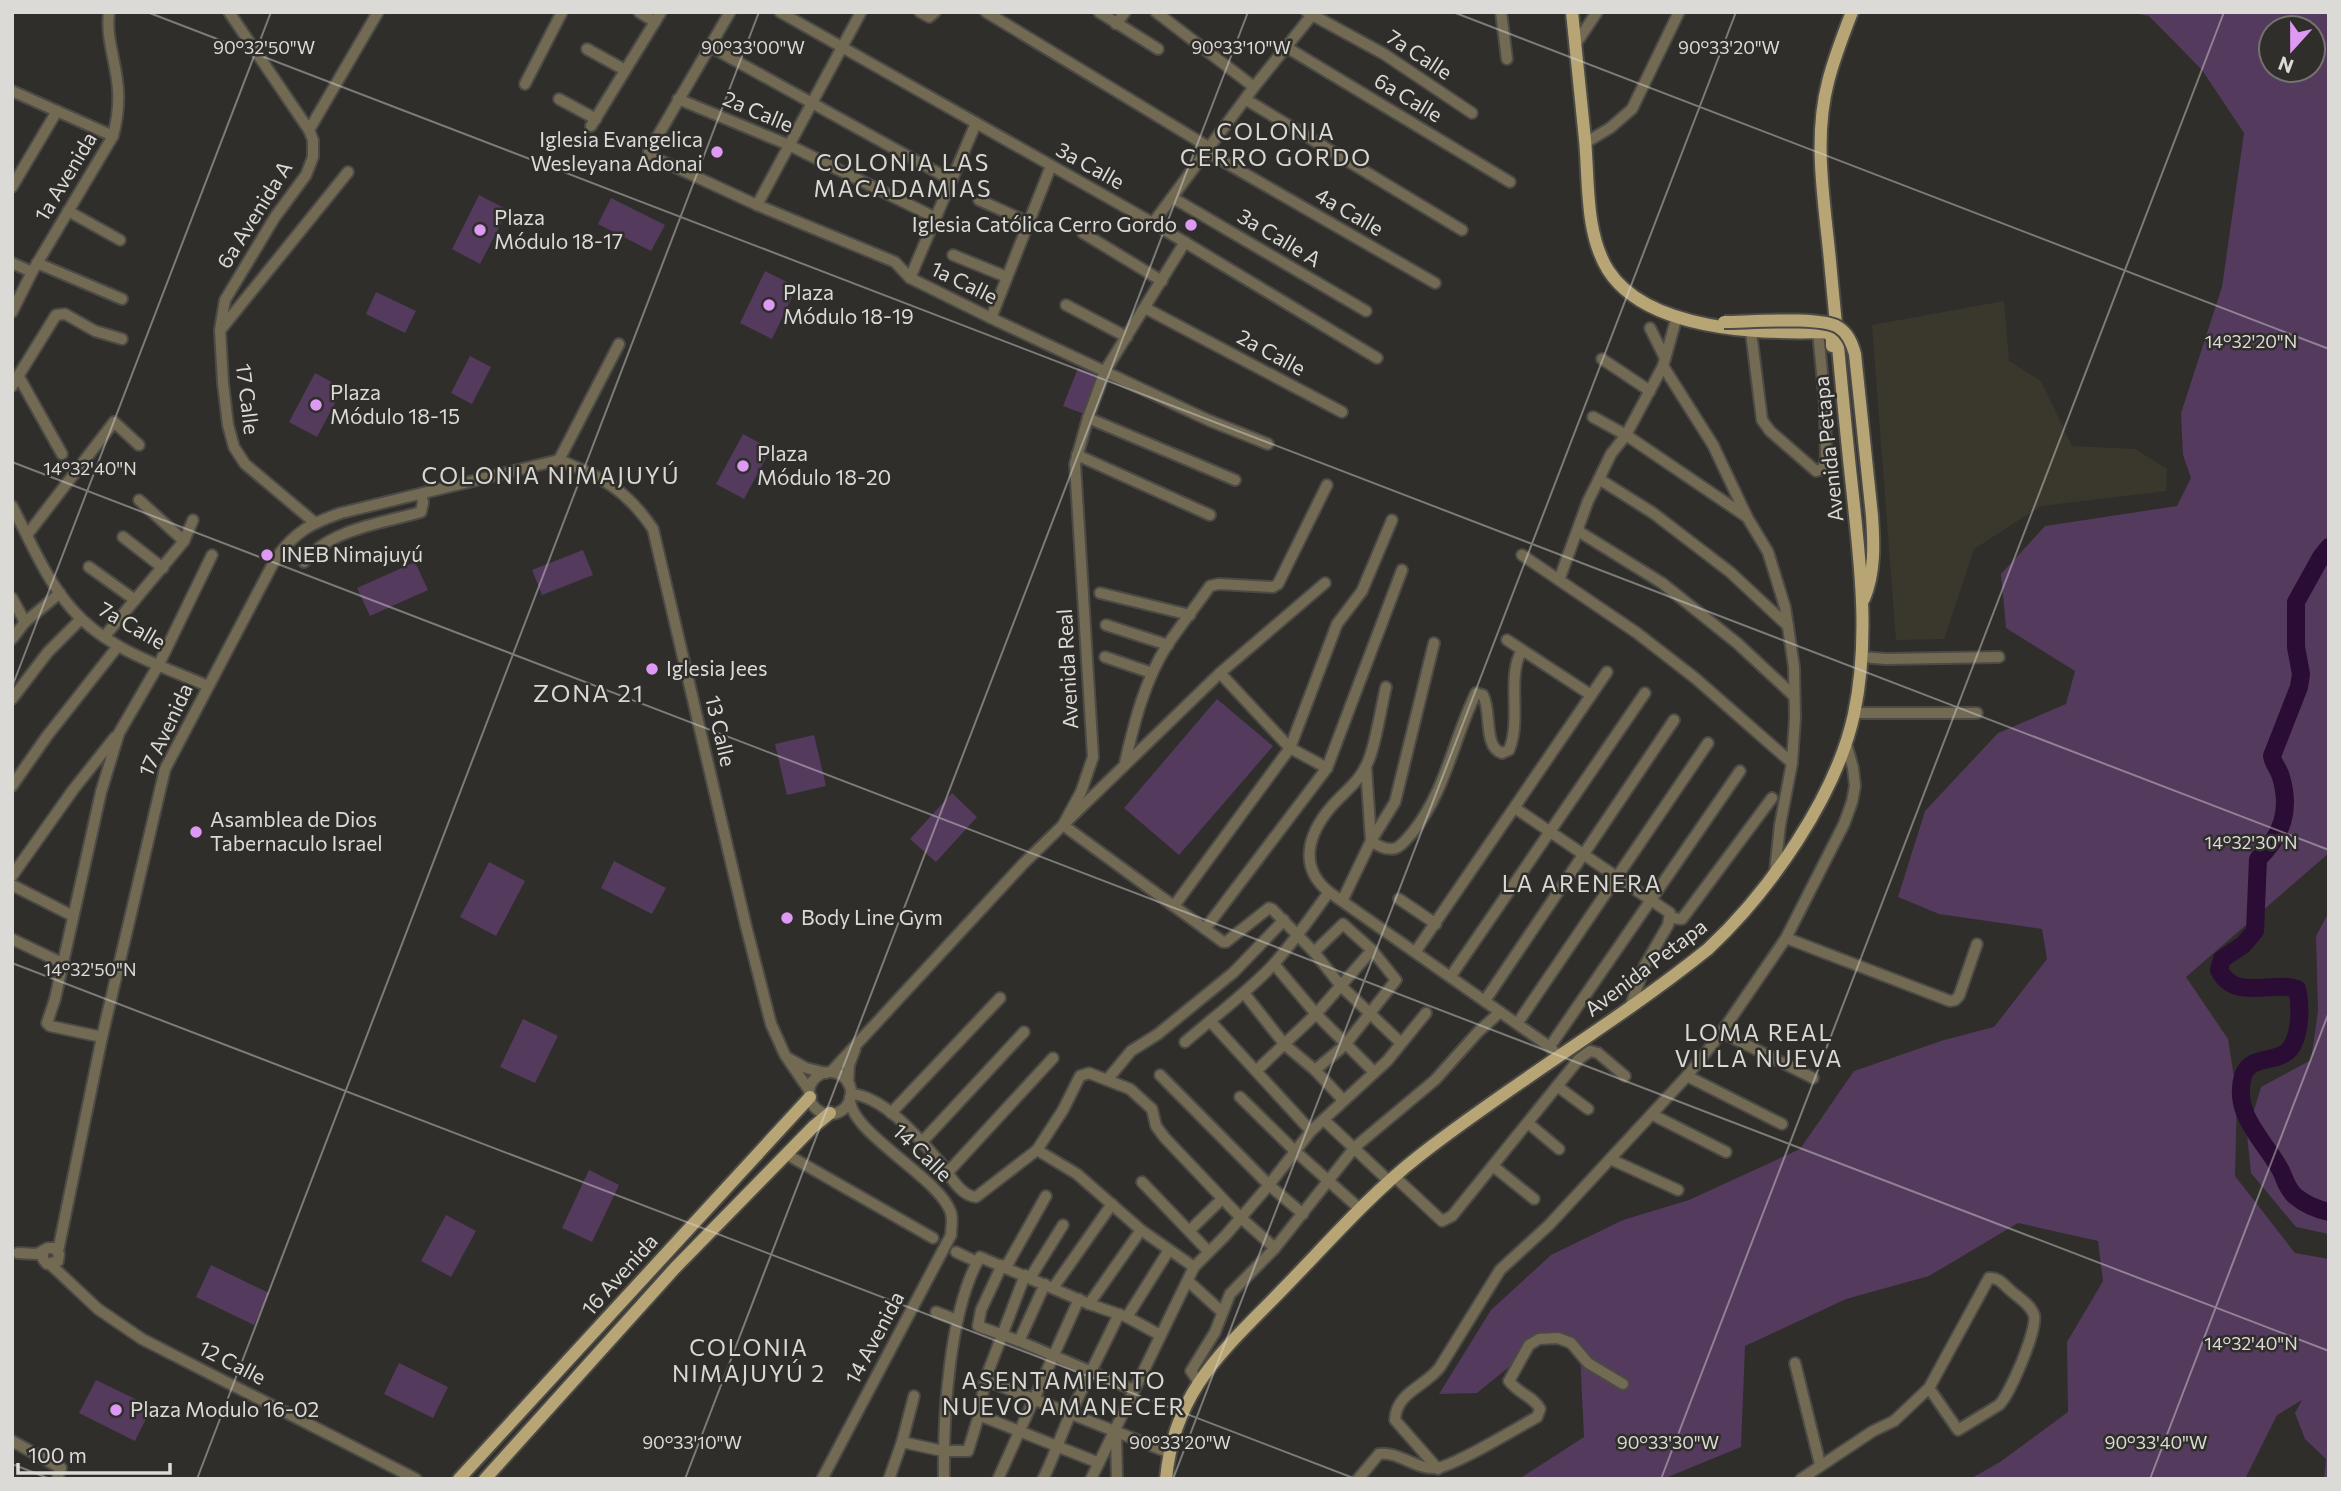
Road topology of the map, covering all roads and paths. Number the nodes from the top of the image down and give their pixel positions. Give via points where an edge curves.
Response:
1 (109, 12) edge
2 (229, 12) edge
3 (378, 12) edge
4 (562, 12) edge
5 (639, 12) edge
6 (730, 12) edge
7 (780, 12) edge
8 (861, 12) edge
9 (986, 12) edge
10 (1099, 12) edge
11 (1125, 12) edge
12 (1501, 12) edge
13 (1572, 12) edge
14 (1597, 12) edge
15 (1679, 12) edge
16 (1852, 12) edge
17 (1163, 14) edge
18 (1310, 14) edge
19 (658, 17) edge
20 (1116, 24) junction
21 (1575, 45) junction
22 (709, 46) junction
23 (842, 47) junction
24 (1286, 47) junction
25 (587, 48) dead end
26 (1158, 49) dead end
27 (1507, 58) dead end
28 (625, 70) junction
29 (525, 84) dead end
30 (1254, 87) junction
31 (12, 92) edge
32 (559, 99) dead end
33 (678, 99) junction
34 (1245, 99) junction
35 (812, 103) junction
36 (57, 111) junction
37 (1472, 113) dead end
38 (976, 123) junction
39 (309, 130) junction
40 (113, 136) junction
41 (1585, 143) junction
42 (789, 145) junction
43 (1209, 150) junction
44 (1051, 166) junction
45 (348, 172) dead end
46 (951, 180) junction
47 (1510, 182) dead end
48 (12, 187) edge
49 (1173, 198) junction
50 (979, 200) dead end
51 (757, 205) junction
52 (68, 211) junction
53 (936, 218) junction
54 (1030, 223) junction
55 (1153, 223) junction
56 (1462, 230) dead end
57 (1083, 233) dead end
58 (120, 240) dead end
59 (1185, 242) junction
60 (953, 255) dead end
61 (12, 262) edge
62 (34, 267) junction
63 (1007, 277) junction
64 (910, 278) junction
65 (1161, 281) junction
66 (1435, 284) dead end
67 (122, 299) dead end
68 (1066, 305) dead end
69 (1145, 308) junction
70 (12, 312) edge
71 (1366, 312) dead end
72 (1676, 316) junction
73 (991, 318) junction
74 (1690, 321) junction
75 (1650, 328) dead end
76 (220, 330) junction
77 (1751, 332) junction
78 (1818, 332) junction
79 (1127, 337) junction
80 (122, 339) dead end
81 (619, 344) dead end
82 (1839, 357) junction
83 (1377, 358) dead end
84 (1602, 359) dead end
85 (1664, 362) junction
86 (1105, 371) junction
87 (16, 381) edge
88 (1650, 391) junction
89 (1342, 412) dead end
90 (1593, 417) dead end
91 (1088, 418) junction
92 (1626, 435) junction
93 (139, 444) dead end
94 (1268, 444) dead end
95 (62, 454) dead end
96 (1077, 455) junction
97 (559, 460) junction
98 (1235, 480) dead end
99 (1598, 480) junction
100 (1327, 485) dead end
101 (421, 494) junction
102 (139, 500) dead end
103 (12, 506) edge
104 (1210, 515) dead end
105 (1747, 517) junction
106 (193, 520) dead end
107 (1392, 520) dead end
108 (314, 522) junction
109 (1578, 531) junction
110 (27, 535) junction
111 (123, 537) dead end
112 (184, 541) junction
113 (212, 555) dead end
114 (1522, 555) dead end
115 (304, 562) dead end
116 (89, 567) dead end
117 (163, 568) junction
118 (1402, 570) dead end
119 (1559, 580) junction
120 (1325, 583) dead end
121 (60, 593) junction
122 (1100, 593) dead end
123 (12, 598) edge
124 (135, 600) junction
125 (1862, 603) junction
126 (1190, 615) junction
127 (81, 619) junction
128 (19, 625) edge
129 (1107, 625) dead end
130 (1788, 626) junction
131 (104, 637) junction
132 (12, 639) edge
133 (1507, 640) dead end
134 (1434, 643) dead end
135 (1167, 645) junction
136 (118, 646) junction
137 (1522, 650) junction
138 (1105, 657) dead end
139 (1862, 657) junction
140 (1999, 657) dead end
141 (159, 664) junction
142 (1606, 672) dead end
143 (1152, 673) junction
144 (1220, 673) junction
145 (208, 686) junction
146 (1386, 687) dead end
147 (1645, 693) dead end
148 (1591, 695) junction
149 (1794, 696) junction
150 (12, 699) edge
151 (1854, 713) junction
152 (1977, 713) dead end
153 (1674, 720) dead end
154 (119, 733) junction
155 (1708, 743) dead end
156 (1846, 743) junction
157 (1290, 748) junction
158 (1125, 763) junction
159 (1792, 763) junction
160 (1366, 767) junction
161 (1327, 768) junction
162 (1740, 771) dead end
163 (12, 786) edge
164 (1772, 798) dead end
165 (1515, 808) junction
166 (1063, 825) junction
167 (1550, 831) junction
168 (1371, 841) junction
169 (1584, 854) junction
170 (1775, 872) junction
171 (12, 876) edge
172 (1618, 876) junction
173 (12, 885) edge
174 (1329, 892) junction
175 (1344, 897) dead end
176 (1399, 899) dead end
177 (1653, 900) junction
178 (1174, 906) junction
179 (73, 916) junction
180 (1670, 918) junction
181 (1284, 920) junction
182 (1436, 923) junction
183 (1205, 929) junction
184 (1298, 935) junction
185 (1786, 938) junction
186 (12, 939) edge
187 (1977, 944) dead end
188 (1418, 948) dead end
189 (1372, 950) junction
190 (1314, 952) junction
191 (64, 964) junction
192 (1274, 964) junction
193 (1453, 973) dead end
194 (1341, 986) junction
195 (1244, 993) junction
196 (1488, 996) dead end
197 (1000, 998) dead end
198 (1632, 1005) junction
199 (1370, 1011) junction
200 (1500, 1012) junction
201 (1426, 1013) dead end
202 (1316, 1014) junction
203 (1521, 1018) dead end
204 (1210, 1021) junction
205 (1024, 1032) dead end
206 (1721, 1032) junction
207 (864, 1035) junction
208 (102, 1037) junction
209 (1185, 1042) dead end
210 (1400, 1042) junction
211 (1553, 1042) dead end
212 (1285, 1045) junction
213 (1345, 1045) junction
214 (1572, 1047) junction
215 (785, 1055) junction
216 (1558, 1056) junction
217 (1053, 1058) dead end
218 (1575, 1064) junction
219 (1257, 1070) junction
220 (1315, 1070) junction
221 (828, 1072) junction
222 (1374, 1072) junction
223 (1160, 1075) dead end
224 (1625, 1076) dead end
225 (1687, 1076) junction
226 (1814, 1077) dead end
227 (1107, 1080) junction
228 (1557, 1086) junction
229 (850, 1092) junction
230 (809, 1093) junction
231 (1240, 1097) dead end
232 (1343, 1100) junction
233 (1588, 1109) dead end
234 (833, 1113) junction
235 (891, 1113) junction
236 (1653, 1115) junction
237 (1324, 1120) junction
238 (859, 1123) junction
239 (1528, 1123) junction
240 (1782, 1124) dead end
241 (1311, 1131) junction
242 (920, 1143) junction
243 (1355, 1147) junction
244 (1559, 1149) dead end
245 (1037, 1150) junction
246 (1294, 1151) junction
247 (1726, 1152) dead end
248 (786, 1154) junction
249 (1610, 1159) junction
250 (1493, 1166) junction
251 (948, 1172) junction
252 (1392, 1179) junction
253 (1327, 1180) junction
254 (1142, 1182) dead end
255 (1269, 1185) junction
256 (1678, 1190) dead end
257 (1046, 1196) dead end
258 (1222, 1199) junction
259 (1534, 1199) dead end
260 (1112, 1204) junction
261 (1360, 1209) junction
262 (951, 1212) joint
263 (1303, 1214) junction
264 (1241, 1218) junction
265 (1063, 1224) dead end
266 (1141, 1230) junction
267 (1190, 1230) junction
268 (933, 1238) dead end
269 (1275, 1248) junction
270 (1169, 1250) junction
271 (15, 1251) edge
272 (1208, 1251) junction
273 (956, 1252) dead end
274 (51, 1256) junction
275 (977, 1262) junction
276 (1004, 1266) junction
277 (1194, 1267) junction
278 (1028, 1277) junction
279 (1188, 1281) junction
280 (1049, 1286) junction
281 (1084, 1302) junction
282 (1222, 1311) junction
283 (936, 1312) dead end
284 (1123, 1316) junction
285 (957, 1320) junction
286 (1215, 1332) junction
287 (1001, 1334) junction
288 (1160, 1335) junction
289 (1019, 1341) junction
290 (1228, 1345) junction
291 (1055, 1357) junction
292 (1795, 1363) dead end
293 (1092, 1372) junction
294 (985, 1380) junction
295 (1198, 1381) junction
296 (1623, 1384) dead end
297 (1928, 1388) junction
298 (1134, 1390) junction
299 (914, 1396) dead end
300 (1035, 1400) junction
301 (1070, 1414) junction
302 (979, 1415) junction
303 (1116, 1431) junction
304 (1020, 1432) junction
305 (12, 1441) edge
306 (902, 1442) junction
307 (1058, 1447) junction
308 (943, 1451) junction
309 (1171, 1452) junction
310 (1099, 1463) junction
311 (1820, 1464) junction
312 (1438, 1469) junction
313 (59, 1474) edge
314 (414, 1478) edge
315 (1359, 1478) edge
316 (459, 1479) edge
317 (485, 1479) edge
318 (822, 1479) edge
319 (890, 1479) edge
320 (944, 1479) edge
321 (998, 1479) edge
322 (1043, 1479) edge
323 (1091, 1479) edge
324 (1117, 1479) edge
325 (1166, 1479) edge
326 (1801, 1479) edge

1 - 40 street, 1a Avenida via 107,29 119,113
2 - 39 street
3 - 39 street
4 - 29 street
5 - 19 street
6 - 22 street
7 - 23 street, 3a Calle
8 - 23 street
9 - 43 street, 4a Calle
10 - 20 street
11 - 20 street
12 - 27 street
13 - 21 main road
14 - 21 street
15 - 41 street via 1632,108
16 - 82 main road, Avenida Petapa via 1828,82 1821,134
17 - 30 street
18 - 24 street
18 - 37 street, 7a Calle via 1384,54
19 - 28 street
20 - 26 street
21 - 41 main road
22 - 33 street
22 - 35 street
23 - 35 street
23 - 38 street, 3a Calle
24 - 30 street
24 - 47 street, 6a Calle
25 - 28 street
28 - 32 street via 593,122
30 - 34 street
31 - 36 street
33 - 42 street, 2a Calle
33 - 51 street, 1a Calle via 649,151 652,156
34 - 43 street
34 - 56 street
35 - 42 street
35 - 46 street
36 - 40 street
36 - 48 street
38 - 44 street, 3a Calle
38 - 46 street
39 - 76 street, 6a Avenida A via 313,157 306,175 225,300
40 - 52 street, 1a Avenida
41 - 72 main road via 1593,236 1600,255 1626,289
42 - 51 street
42 - 53 street, 2a Calle
43 - 49 street
43 - 66 street, 4a Calle
44 - 54 street
44 - 55 street, 3a Calle
45 - 76 street
46 - 53 street
49 - 55 street
49 - 71 street, 3a Calle A
50 - 54 street
51 - 64 street, 1a Calle via 895,262
52 - 58 street
52 - 62 street, 1a Avenida
53 - 64 street
54 - 63 street
55 - 59 street, 3a Calle
57 - 65 street
59 - 65 street, Avenida Real
59 - 83 street, 3a Calle
60 - 63 street
61 - 62 street
62 - 67 street
62 - 70 street, 1a Avenida
63 - 73 street
64 - 73 street, 1a Calle
65 - 69 street, Avenida Real
68 - 79 street
69 - 79 street, Avenida Real
69 - 89 street, 2a Calle
72 - 74 main road
72 - 85 street
73 - 86 street, 1a Calle
74 - 77 main road
74 - 125 main road, bridge via 1821,322 1846,334 1856,354 1872,516 1871,575
75 - 85 street
76 - 108 street, 17 Calle via 234,447 245,464
77 - 78 main road
77 - 78 street via 1762,420 1816,471 1823,469 1826,458
78 - 82 main road via 1830,334
79 - 86 street, Avenida Real
80 - 87 street via 95,331 65,314 56,315
81 - 97 street
82 - 125 main road, Avenida Petapa
84 - 88 street
85 - 88 street
85 - 105 street via 1713,445
86 - 91 street, Avenida Real
86 - 94 street, 1a Calle
87 - 95 street
88 - 92 street
90 - 92 street
91 - 96 street, Avenida Real
91 - 98 street
92 - 99 street
92 - 105 street
93 - 110 street via 114,422
96 - 104 street
96 - 166 street, Avenida Real via 1093,757
97 - 101 street, 17 Avenida
97 - 215 street, 13 Calle via 628,496 653,529 746,926 771,1024
99 - 109 street
99 - 130 street via 1653,513 1730,572
100 - 126 street via 1278,584 1212,584
101 - 108 street, 17 Avenida
101 - 115 street via 421,512 354,530 316,550
102 - 112 street
103 - 110 street, 7a Calle
105 - 130 street via 1768,552
106 - 112 street
107 - 157 street via 1362,591 1337,624
108 - 145 street, 17 Avenida via 276,558
109 - 119 street
109 - 149 street via 1662,583
110 - 121 street, 7a Calle
111 - 117 street
112 - 117 street
113 - 141 street
114 - 119 street
116 - 124 street
117 - 124 street
118 - 161 street
119 - 159 street via 1695,678
120 - 144 street
121 - 127 street, 7a Calle
121 - 128 street
122 - 126 street
123 - 128 street
124 - 131 street
125 - 139 main road, Avenida Petapa
126 - 135 street
127 - 131 street, 7a Calle
127 - 150 street
128 - 132 street
129 - 135 street
130 - 149 street
131 - 136 street, 7a Calle
133 - 137 street
134 - 168 street via 1395,802
135 - 143 street
136 - 141 street, 7a Calle
136 - 163 street
137 - 148 street
137 - 168 street via 1516,668 1509,750 1496,752 1491,745 1488,707 1483,695 1476,693 1425,816 1394,849
138 - 143 street
139 - 140 street
139 - 151 main road, Avenida Petapa
141 - 145 street, 7a Calle
141 - 154 street
142 - 148 street
143 - 158 street
144 - 157 street
144 - 158 street
145 - 208 street, 17 Avenida via 161,780
146 - 160 street
147 - 167 street
148 - 165 street
149 - 159 street
151 - 152 street
151 - 156 main road, Avenida Petapa
153 - 169 street
154 - 171 street
154 - 179 street
155 - 172 street
156 - 170 main road, Avenida Petapa via 1814,814
156 - 185 street via 1855,786 1852,802
157 - 161 street
157 - 178 street
158 - 166 street
159 - 170 street
160 - 168 street
160 - 174 street via 1332,805 1308,850 1311,871
161 - 183 street
162 - 177 street
164 - 180 street via 1682,919
165 - 167 street
165 - 182 street
166 - 178 street
166 - 207 street, Avenida Real
167 - 169 street
167 - 193 street
168 - 175 street
169 - 172 street
169 - 196 street
170 - 198 main road, Avenida Petapa via 1716,942
172 - 177 street
172 - 203 street
173 - 179 street
174 - 184 street
174 - 200 street
176 - 182 street
177 - 180 street via 1667,909
177 - 211 street
178 - 183 street
179 - 191 street
180 - 198 street
181 - 183 street via 1269,908 1224,942
181 - 184 street
181 - 227 street via 1217,987 1131,1051
182 - 188 street
184 - 190 street
184 - 192 street
185 - 187 street via 1950,1001 1959,996
185 - 206 street
186 - 191 street
189 - 190 street via 1341,924
189 - 194 street
189 - 199 street via 1396,981
190 - 194 street
191 - 208 street via 47,1023
192 - 195 street
192 - 202 street
194 - 199 street
194 - 202 street
195 - 204 street
195 - 212 street
197 - 235 street
198 - 214 main road, Avenida Petapa
199 - 210 street
199 - 213 street
200 - 216 street
200 - 243 street via 1435,1080
201 - 210 street
202 - 212 street
202 - 213 street
204 - 209 street
204 - 219 street
205 - 242 street
206 - 225 street
206 - 226 street
207 - 221 street, Avenida Real
207 - 229 street, Avenida Real via 851,1057
208 - 274 street, 17 Avenida via 62,1231
210 - 222 street
212 - 219 street
212 - 220 street
213 - 220 street
213 - 222 street
214 - 216 main road, Avenida Petapa
214 - 218 street
215 - 221 street via 806,1068
215 - 230 street, 13 Calle
216 - 252 main road, Avenida Petapa
217 - 251 street
218 - 224 street via 1594,1051
218 - 228 street
219 - 241 street
220 - 232 street
221 - 229 street via 841,1075
221 - 230 street via 816,1077
222 - 232 street
223 - 255 street
225 - 236 street
225 - 240 street
227 - 245 street via 1089,1073 1080,1076
227 - 258 street via 1130,1089 1152,1109 1165,1138
228 - 233 street
228 - 239 street
229 - 234 street via 843,1109
229 - 235 street via 874,1099
229 - 238 street, 14 Calle via 851,1110
230 - 234 street via 818,1110
230 - 316 main road, 16 Avenida
231 - 246 street
232 - 237 street
234 - 238 street, 14 Calle
234 - 248 main road, 16 Avenida
235 - 242 street
236 - 247 street
236 - 249 street
237 - 241 street
237 - 243 street
238 - 262 street, 14 Calle via 940,1196
239 - 244 street
239 - 250 street
241 - 246 street
242 - 251 street
243 - 252 street
243 - 253 street
245 - 251 street via 976,1197 967,1195
245 - 260 street via 1077,1174
246 - 253 street
246 - 255 street
248 - 268 street
248 - 317 main road, 16 Avenida via 675,1268
249 - 256 street
249 - 312 street via 1500,1270 1434,1375 1402,1398 1396,1408 1395,1420
250 - 252 street via 1442,1222
250 - 259 street
252 - 261 main road, Avenida Petapa
253 - 261 street
253 - 263 street
254 - 267 street
255 - 263 street
255 - 264 street
257 - 276 street
258 - 264 street
258 - 267 street
260 - 266 street
260 - 280 street
261 - 290 main road, Avenida Petapa
262 - 318 street, 14 Avenida via 951,1235
263 - 269 street
264 - 269 street
264 - 272 street
265 - 278 street
266 - 270 street
266 - 281 street
267 - 272 street
269 - 282 street via 1230,1294
270 - 277 street
270 - 284 street
271 - 274 street
272 - 277 street
273 - 275 street
274 - 314 street, 12 Calle via 79,1290 142,1339
275 - 276 street via 981,1257
275 - 285 street
276 - 278 street
276 - 287 street via 977,1324
277 - 279 street
278 - 280 street
278 - 287 street
279 - 282 street
279 - 288 street
280 - 281 street
280 - 289 street
281 - 284 street
281 - 291 street
282 - 286 street
283 - 285 street
284 - 288 street
284 - 293 street
285 - 308 street
286 - 290 street
286 - 295 street via 1191,1371
287 - 289 street
287 - 294 street
288 - 298 street
289 - 291 street
290 - 295 main road, Avenida Petapa
291 - 293 street
291 - 300 street
292 - 311 street
293 - 298 street
293 - 301 street
294 - 300 street
294 - 302 street
295 - 309 main road, Avenida Petapa
296 - 312 street via 1588,1363 1570,1343 1539,1339 1529,1345 1509,1381 1518,1393 1537,1404 1540,1414
297 - 297 street via 1989,1278 1997,1279 2031,1309 2035,1323 2005,1399 1958,1430
297 - 311 street via 1894,1421
298 - 303 street
299 - 306 street
300 - 301 street
300 - 304 street
301 - 303 street
301 - 307 street
302 - 304 street
302 - 308 street via 968,1451
303 - 309 street
303 - 310 street
303 - 324 street
304 - 307 street
304 - 321 street
305 - 313 street
306 - 308 street
306 - 319 street
307 - 310 street
307 - 322 street
308 - 320 street
309 - 325 main road, Avenida Petapa
310 - 323 street
311 - 326 street
312 - 315 street via 1417,1467 1386,1453 1379,1454

